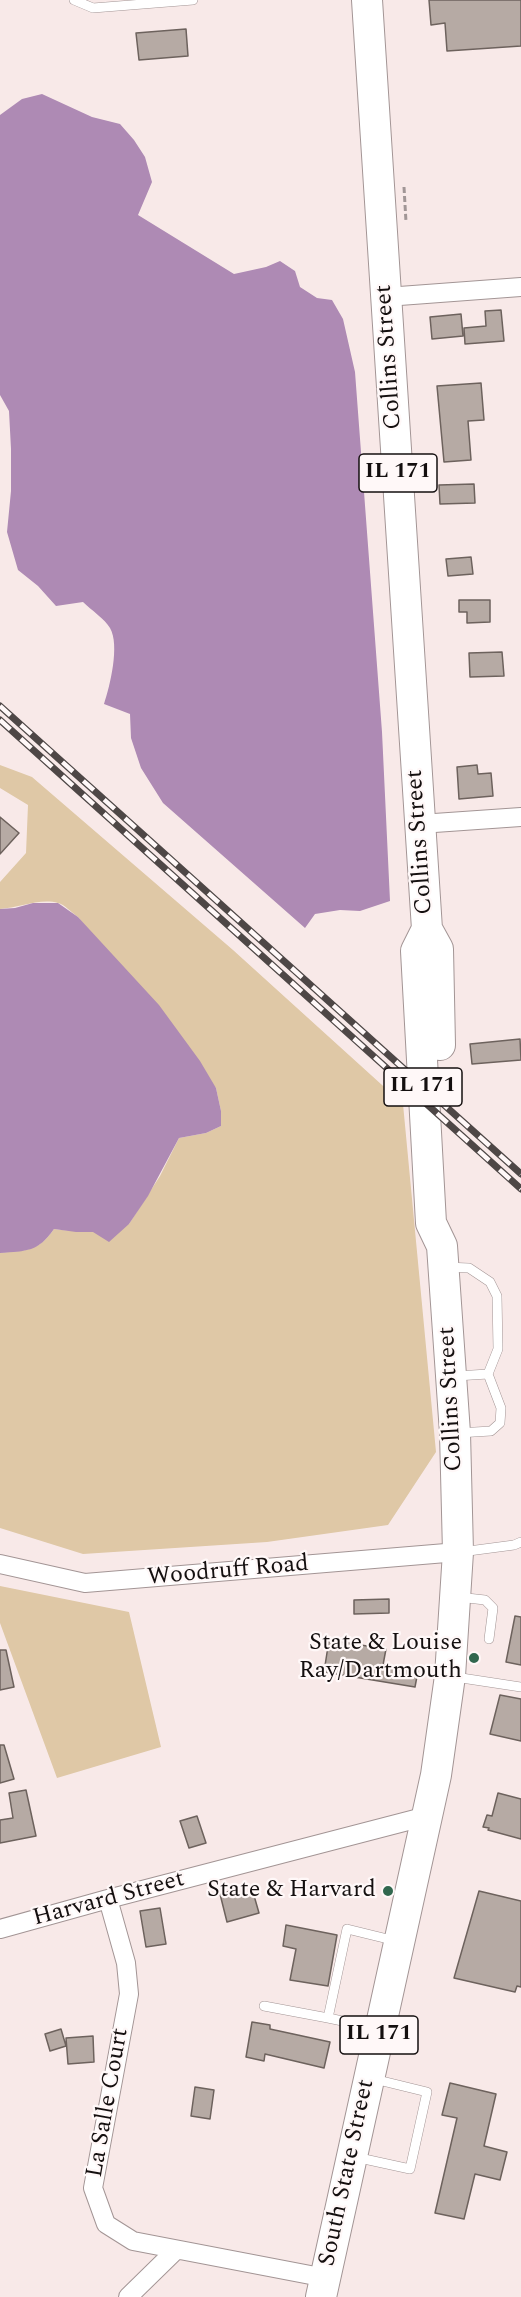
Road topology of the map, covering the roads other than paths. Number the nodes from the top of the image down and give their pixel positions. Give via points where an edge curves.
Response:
1 (74, 0) edge
2 (194, 0) edge
3 (367, 0) edge
4 (521, 287) edge
5 (386, 297) junction
6 (521, 817) edge
7 (420, 824) junction
8 (443, 1256) junction
9 (488, 1374) junction
10 (452, 1377) junction
11 (455, 1433) junction
12 (521, 1542) edge
13 (458, 1552) junction
14 (0, 1564) edge
15 (456, 1597) junction
16 (489, 1640) dead end
17 (450, 1676) junction
18 (521, 1687) edge
19 (427, 1816) junction
20 (108, 1899) junction
21 (0, 1928) edge
22 (399, 1941) junction
23 (264, 2006) dead end
24 (328, 2018) junction
25 (380, 2029) junction
26 (369, 2078) junction
27 (352, 2156) junction
28 (176, 2250) junction
29 (324, 2288) edge
30 (128, 2297) edge

1 - 2 lane via 93,8
3 - 5 main road, Collins Street / IL 171
4 - 5 street
5 - 7 main road, Collins Street / IL 171
6 - 7 street
7 - 8 main road, Collins Street / IL 171 via 427,929 438,949 451,1221
8 - 9 lane via 490,1282 497,1296 498,1349
8 - 10 main road, Collins Street / IL 171
9 - 10 lane
9 - 11 lane via 501,1408 501,1423 491,1431
10 - 11 main road, Collins Street / IL 171
11 - 13 main road, Collins Street / IL 171
12 - 13 lane
13 - 14 street, Woodruff Road via 85,1583
13 - 15 main road, South State Street / IL 171
15 - 16 lane via 485,1600 493,1608
15 - 17 main road, South State Street / IL 171
17 - 18 lane
17 - 19 main road, South State Street / IL 171
19 - 20 street, Harvard Street
19 - 22 main road, South State Street / IL 171
20 - 21 street, Harvard Street
20 - 28 street, La Salle Court via 126,1963 129,1994 93,2188 106,2224 132,2241
22 - 24 lane via 347,1929
22 - 25 main road, South State Street / IL 171
23 - 24 lane
24 - 25 lane
25 - 26 main road, South State Street / IL 171
26 - 27 main road, South State Street / IL 171
26 - 27 lane via 427,2092 413,2158 410,2169
27 - 29 main road, South State Street / IL 171
28 - 29 street, La Salle Court
28 - 30 street

